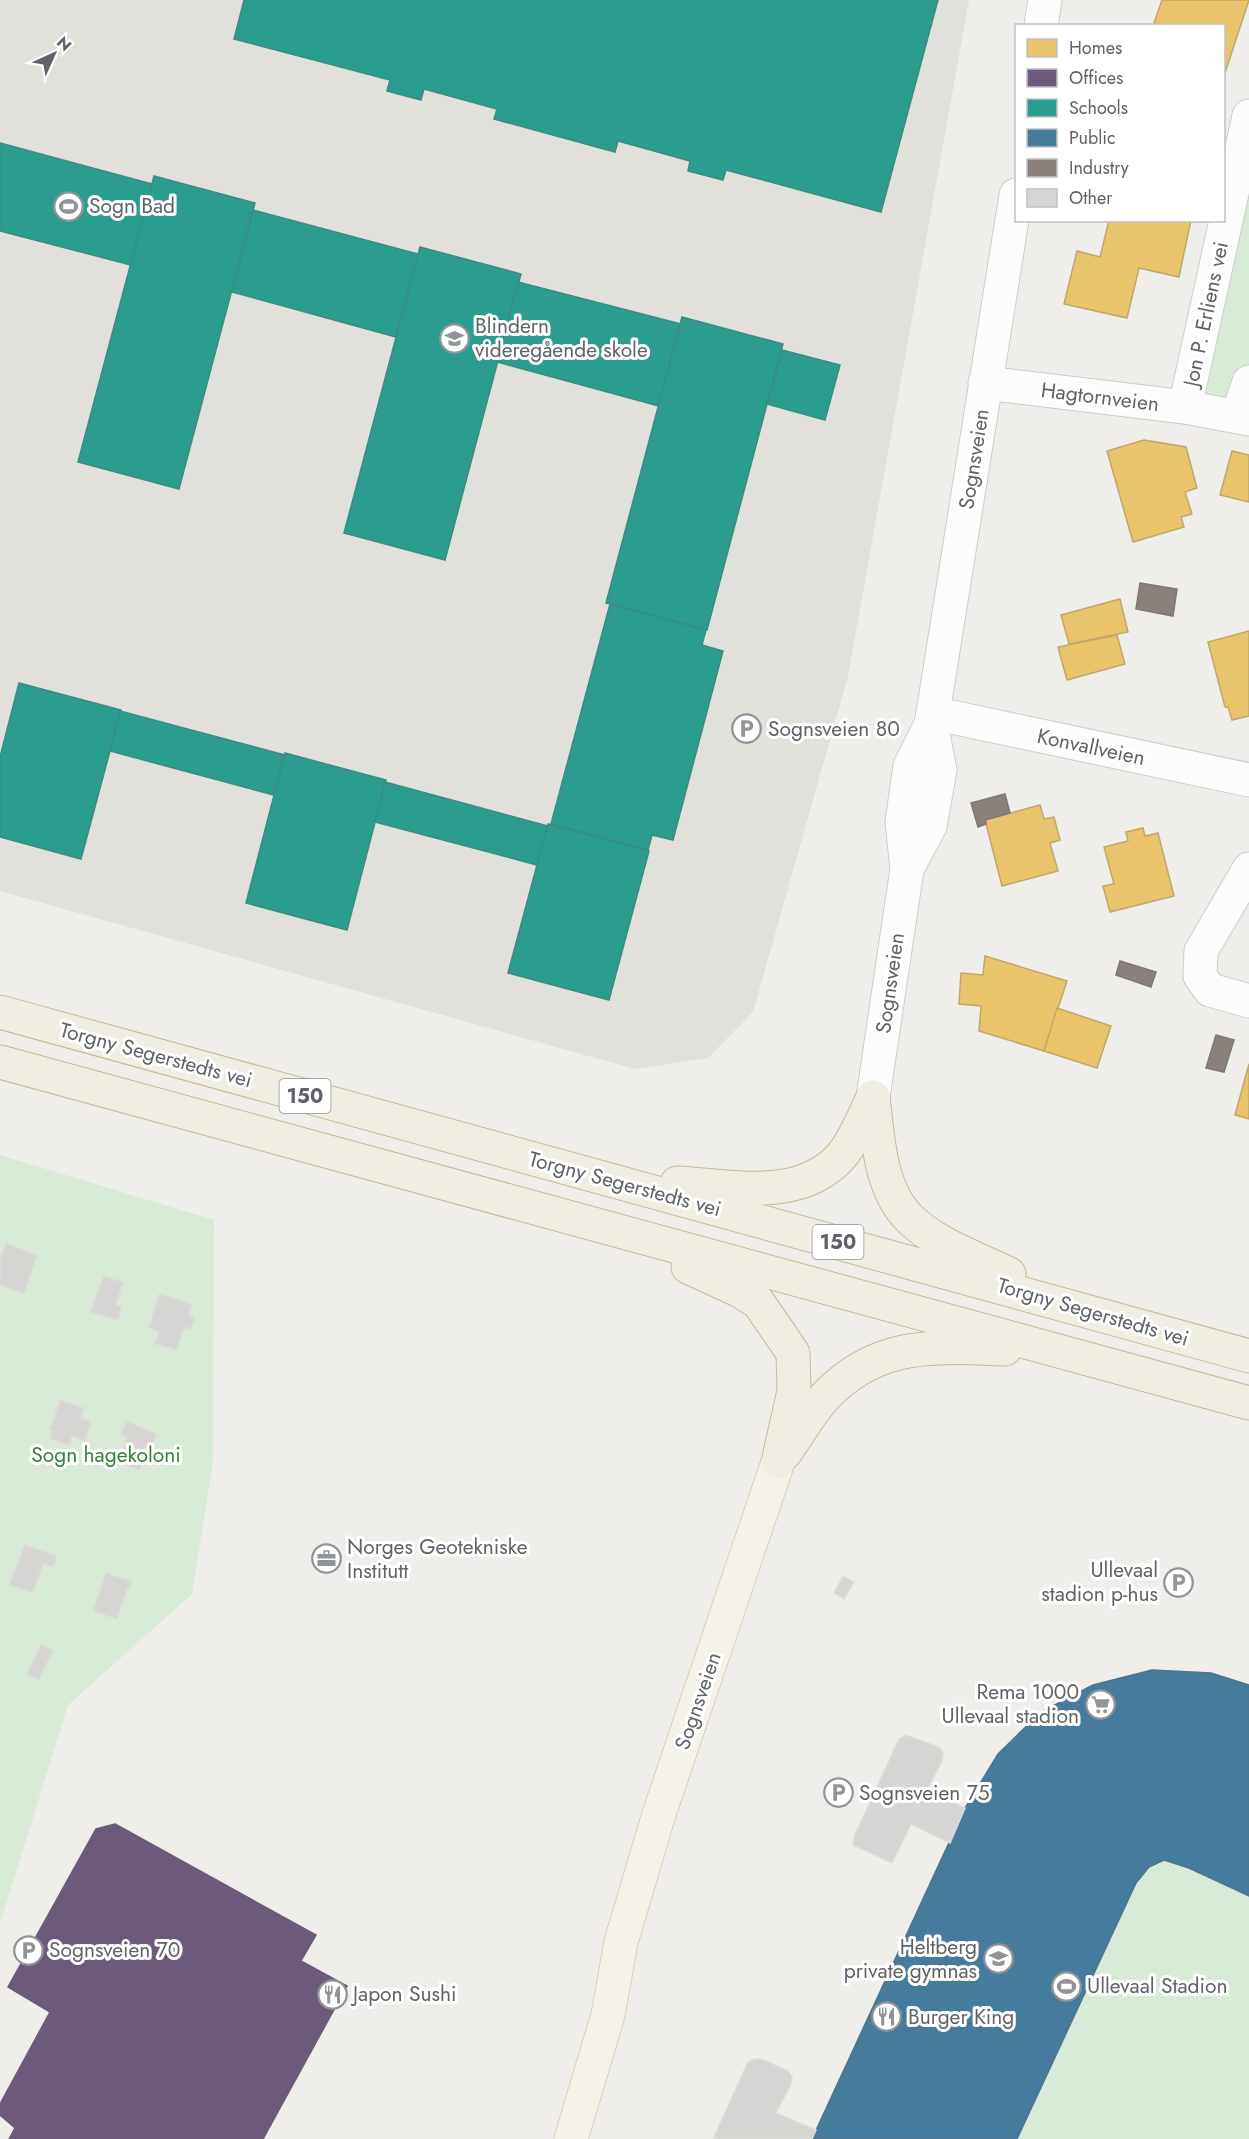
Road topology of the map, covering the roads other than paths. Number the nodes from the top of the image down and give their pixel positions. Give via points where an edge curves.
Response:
1 (1044, 0) edge
2 (1041, 24) edge
3 (1249, 116) edge
4 (1015, 207) edge
5 (985, 382) junction
6 (1249, 382) edge
7 (1185, 407) junction
8 (1243, 418) edge
9 (932, 718) junction
10 (1249, 780) edge
11 (1249, 869) edge
12 (1249, 1001) edge
13 (0, 1012) edge
14 (0, 1062) edge
15 (873, 1097) junction
16 (610, 1180) junction
17 (602, 1228) junction
18 (1066, 1304) junction
19 (1057, 1351) junction
20 (1249, 1356) edge
21 (1249, 1403) edge
22 (778, 1462) junction
23 (621, 1942) junction
24 (548, 2139) edge
25 (571, 2139) edge

1 - 2 street
3 - 7 street, Jon P. Erliens vei
4 - 5 street, Sognsveien
5 - 7 street, Hagtornveien
5 - 9 street, Sognsveien
6 - 8 street
7 - 8 street, Hagtornveien
9 - 10 street, Konvallveien
9 - 15 street, Sognsveien via 940,770 930,826 907,869
11 - 12 street via 1202,951 1200,976 1210,990
13 - 16 highway, Torgny Segerstedts vei / 150
14 - 17 highway, 150
15 - 16 highway via 842,1155 819,1175 793,1186 762,1188
15 - 18 highway via 884,1169 908,1217 927,1232
16 - 18 highway, Torgny Segerstedts vei / 150
17 - 19 highway, 150
17 - 22 highway via 758,1302 793,1353 794,1391
18 - 20 highway, Torgny Segerstedts vei / 150
19 - 21 highway, 150
19 - 22 highway via 942,1347 897,1351 869,1362 833,1388
22 - 23 main road, Sognsveien via 659,1814
23 - 24 main road, Sognsveien via 591,2008
23 - 25 main road, Sognsveien via 608,2015

